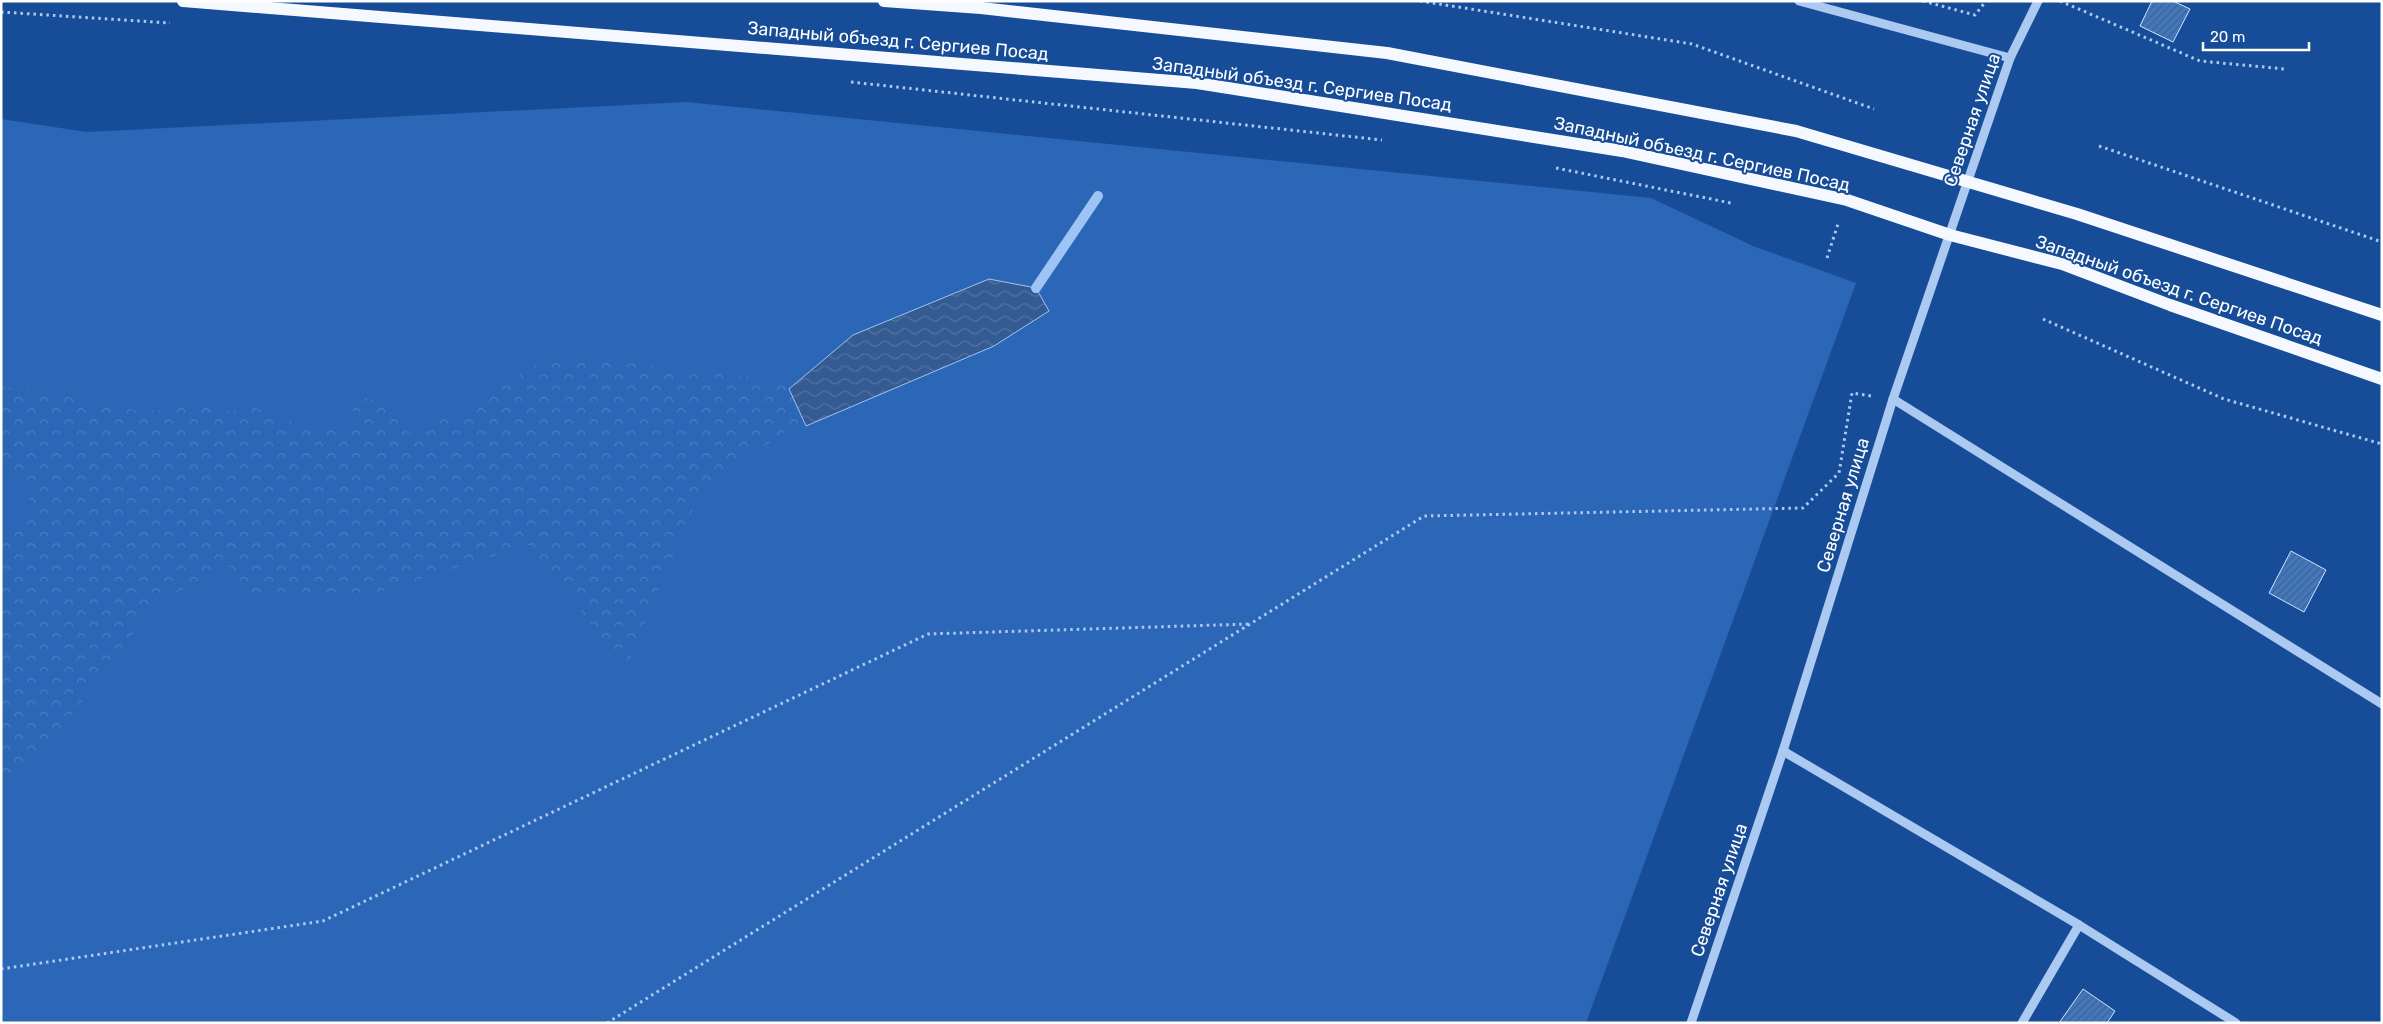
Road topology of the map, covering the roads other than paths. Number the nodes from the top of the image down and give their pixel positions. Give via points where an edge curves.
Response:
1 (183, 1) edge
2 (884, 1) edge
3 (1799, 1) edge
4 (2038, 1) edge
5 (2010, 58) junction
6 (1967, 182) junction
7 (1950, 235) junction
8 (2382, 315) edge
9 (2382, 379) edge
10 (1893, 399) junction
11 (2382, 704) edge
12 (1783, 751) junction
13 (2079, 925) junction
14 (1691, 1023) edge
15 (2022, 1023) edge
16 (2236, 1023) edge

1 - 7 main road, Западный объезд г. Сергиев Посад via 1197,83 1622,151 1847,200
2 - 6 main road, Западный объезд г. Сергиев Посад via 1387,53 1796,131
3 - 5 street
4 - 5 street, Северная улица
5 - 6 street, Северная улица
6 - 7 street, Северная улица
6 - 8 main road, Западный объезд г. Сергиев Посад via 2104,223
7 - 9 main road, Западный объезд г. Сергиев Посад via 2062,264
7 - 10 street, Северная улица
10 - 11 street
10 - 12 street, Северная улица
12 - 13 street
12 - 14 street, Северная улица
13 - 15 street
13 - 16 street

